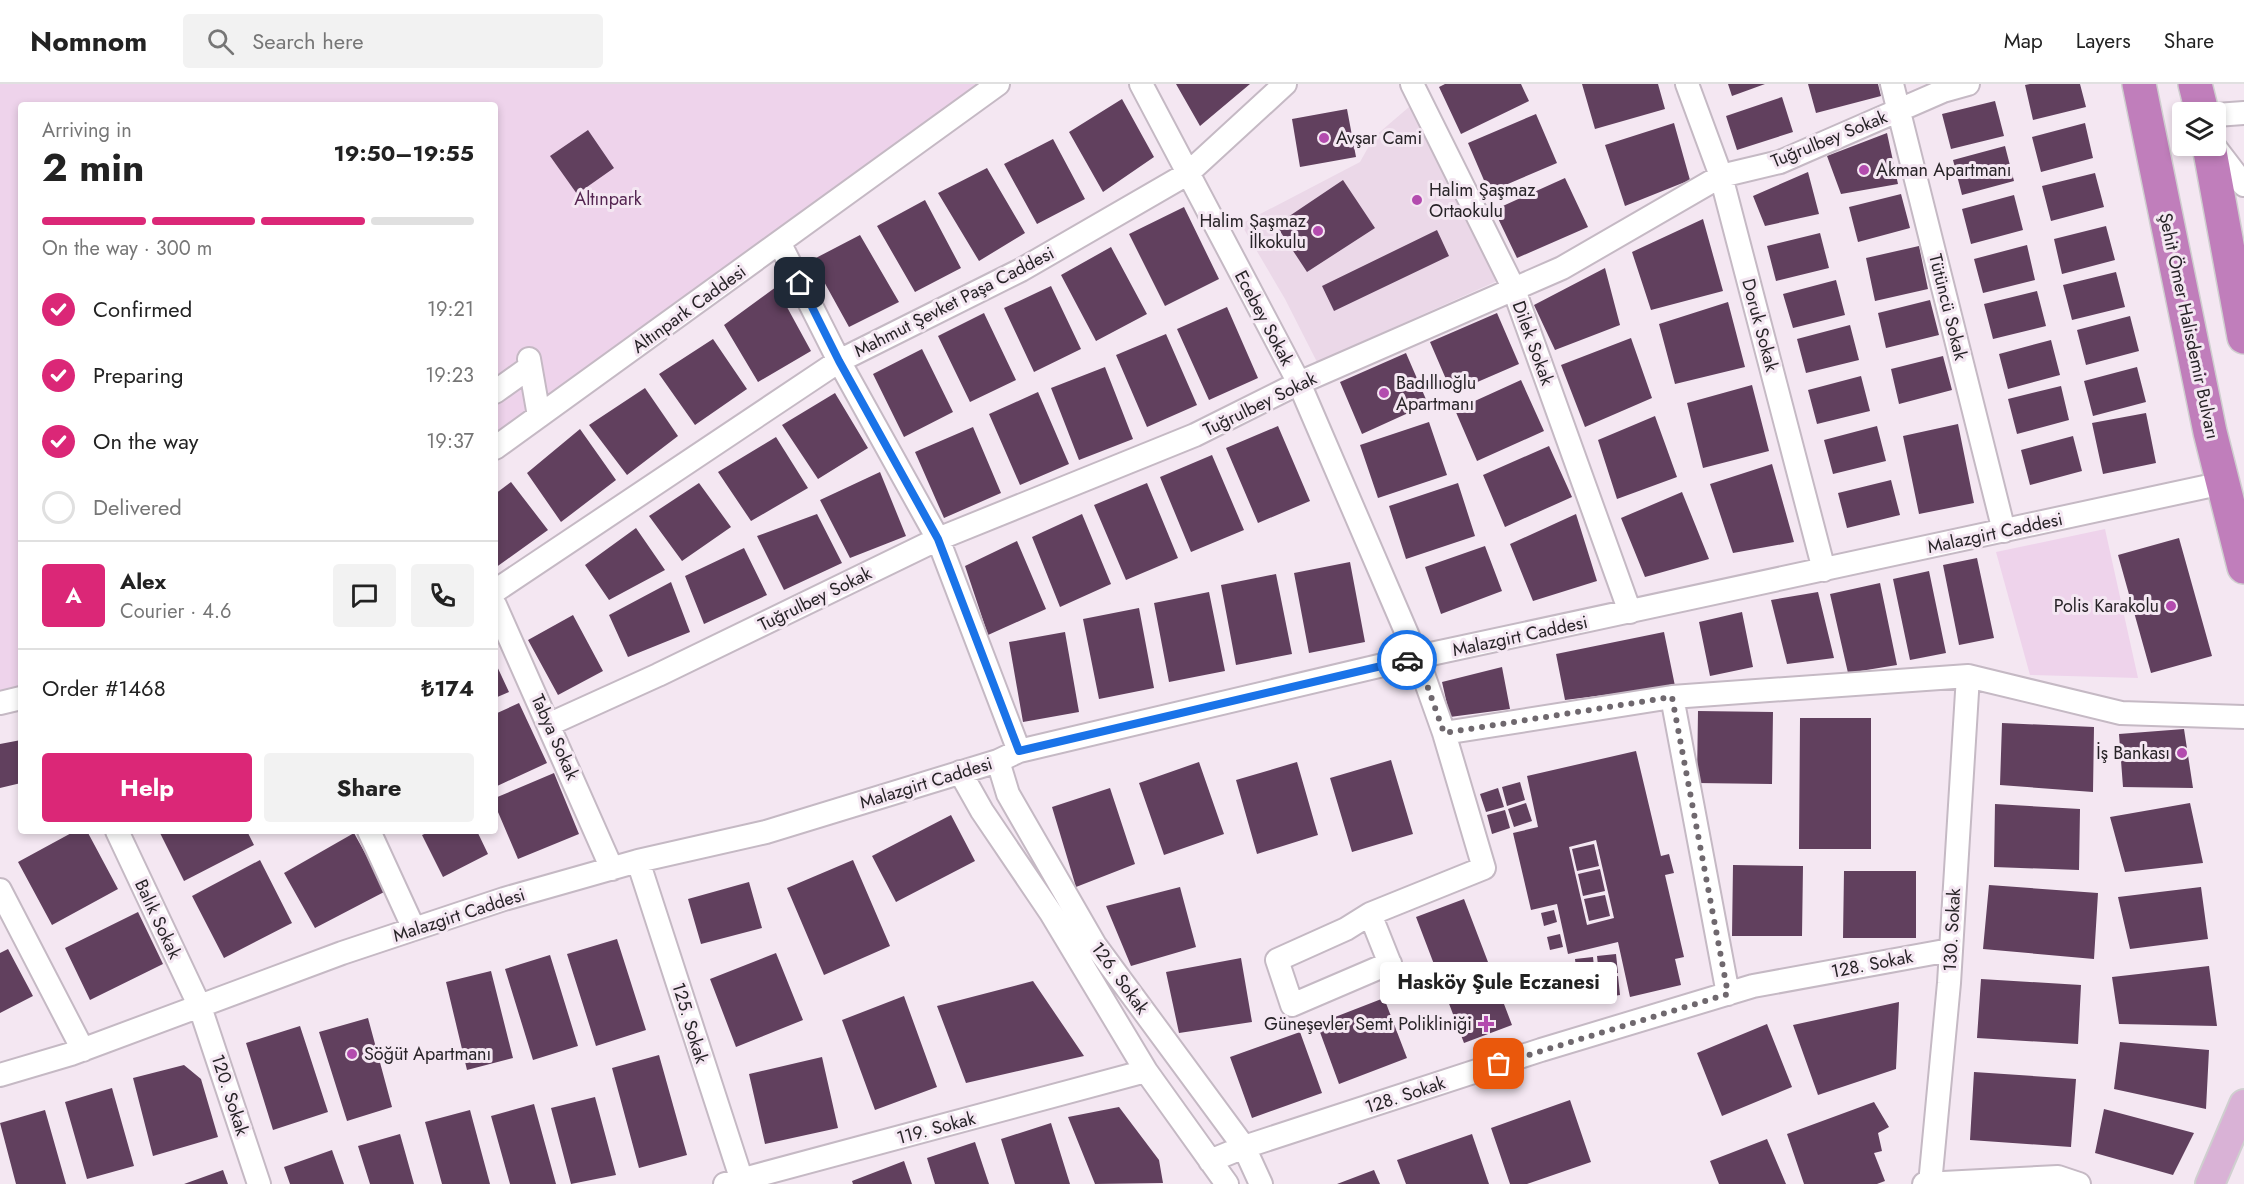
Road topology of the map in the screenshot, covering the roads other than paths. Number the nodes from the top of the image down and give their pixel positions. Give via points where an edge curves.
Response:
1 (998, 84) edge
2 (1141, 84) edge
3 (1285, 84) edge
4 (1412, 84) edge
5 (1687, 84) edge
6 (1892, 84) edge
7 (1968, 84) edge
8 (2139, 84) edge
9 (2195, 84) edge
10 (2200, 102) edge
11 (1898, 111) junction
12 (2244, 113) edge
13 (2226, 114) edge
14 (2211, 156) edge
15 (2222, 156) edge
16 (1187, 174) junction
17 (1721, 176) junction
18 (2244, 185) edge
19 (780, 244) junction
20 (1513, 287) junction
21 (2244, 337) edge
22 (839, 361) junction
23 (1299, 383) junction
24 (498, 389) edge
25 (539, 416) junction
26 (498, 446) edge
27 (2223, 483) junction
28 (2004, 531) junction
29 (938, 539) junction
30 (2244, 567) edge
31 (1824, 570) junction
32 (498, 589) edge
33 (498, 611) edge
34 (1630, 612) junction
35 (1417, 657) junction
36 (1968, 676) junction
37 (1672, 697) junction
38 (18, 699) edge
39 (0, 703) edge
40 (2244, 717) edge
41 (550, 724) junction
42 (1444, 733) junction
43 (1019, 751) junction
44 (998, 761) junction
45 (960, 772) junction
46 (118, 834) edge
47 (370, 834) edge
48 (638, 861) junction
49 (612, 869) junction
50 (0, 890) edge
51 (1370, 914) junction
52 (414, 929) junction
53 (1950, 950) junction
54 (1390, 963) junction
55 (1400, 989) dead end
56 (1728, 994) junction
57 (200, 1007) junction
58 (83, 1050) junction
59 (1146, 1071) junction
60 (0, 1075) edge
61 (2244, 1104) edge
62 (1244, 1147) junction
63 (1210, 1161) junction
64 (736, 1183) edge
65 (1928, 1183) edge
66 (259, 1184) edge
67 (1227, 1184) edge
68 (1261, 1184) edge
69 (2079, 1184) edge
70 (2210, 1184) edge

1 - 19 street, Altınpark Caddesi
2 - 16 street, Ecebey Sokak
3 - 16 street, Mahmut Şevket Paşa Caddesi
4 - 20 street, Dilek Sokak
5 - 17 street, Doruk Sokak
6 - 11 street, Tütüncü Sokak
7 - 11 street, Tuğrulbey Sokak
8 - 27 highway, Şehit Ömer Halisdemir Bulvarı
9 - 10 highway
11 - 17 street, Tuğrulbey Sokak via 1780,162
11 - 28 street, Tütüncü Sokak
12 - 13 street
14 - 21 highway
15 - 18 street
16 - 22 street, Mahmut Şevket Paşa Caddesi via 1021,270
16 - 23 street, Ecebey Sokak
17 - 20 street, Tuğrulbey Sokak via 1562,268
17 - 31 street, Doruk Sokak
19 - 22 street
19 - 25 street, Altınpark Caddesi
20 - 23 street, Tuğrulbey Sokak
20 - 34 street, Dilek Sokak
22 - 29 street
22 - 32 street, Mahmut Şevket Paşa Caddesi
23 - 29 street, Tuğrulbey Sokak via 1195,435
23 - 35 street, Ecebey Sokak
24 - 25 street via 529,363
25 - 26 street, Altınpark Caddesi
27 - 28 street, Malazgirt Caddesi
27 - 30 highway, Şehit Ömer Halisdemir Bulvarı
28 - 31 street, Malazgirt Caddesi
29 - 41 street, Tuğrulbey Sokak
29 - 43 street
31 - 34 street, Malazgirt Caddesi
33 - 41 street, Tabya Sokak
34 - 35 street, Malazgirt Caddesi
35 - 42 street, Ecebey Sokak
35 - 43 street, Malazgirt Caddesi
36 - 37 street
36 - 40 street via 2121,713
36 - 53 street, 130. Sokak
37 - 42 street
37 - 56 street
38 - 39 street
41 - 49 street, Tabya Sokak
42 - 51 street, Ecebey Sokak via 1484,868
43 - 44 street, Malazgirt Caddesi
44 - 45 street, Malazgirt Caddesi
44 - 62 street, 126. Sokak via 1008,794 1095,945
45 - 48 street, Malazgirt Caddesi via 766,832
45 - 59 street, 126. Sokak
46 - 57 street, Balık Sokak
47 - 52 street
48 - 49 street, Malazgirt Caddesi
48 - 64 street, 125. Sokak
49 - 52 street, Malazgirt Caddesi
50 - 58 street
51 - 54 street
51 - 54 street via 1277,960 1292,1005
52 - 57 street, Malazgirt Caddesi
53 - 56 street, 128. Sokak
53 - 65 street, 130. Sokak
54 - 55 street
56 - 62 street, 128. Sokak
57 - 58 street, Malazgirt Caddesi
57 - 66 street, 120. Sokak
58 - 60 street, Malazgirt Caddesi
59 - 63 street, 126. Sokak
59 - 64 street, 119. Sokak
61 - 70 main road
62 - 63 street, 128. Sokak
62 - 68 street, 126. Sokak
63 - 67 street, 126. Sokak
65 - 69 street via 2058,1178

